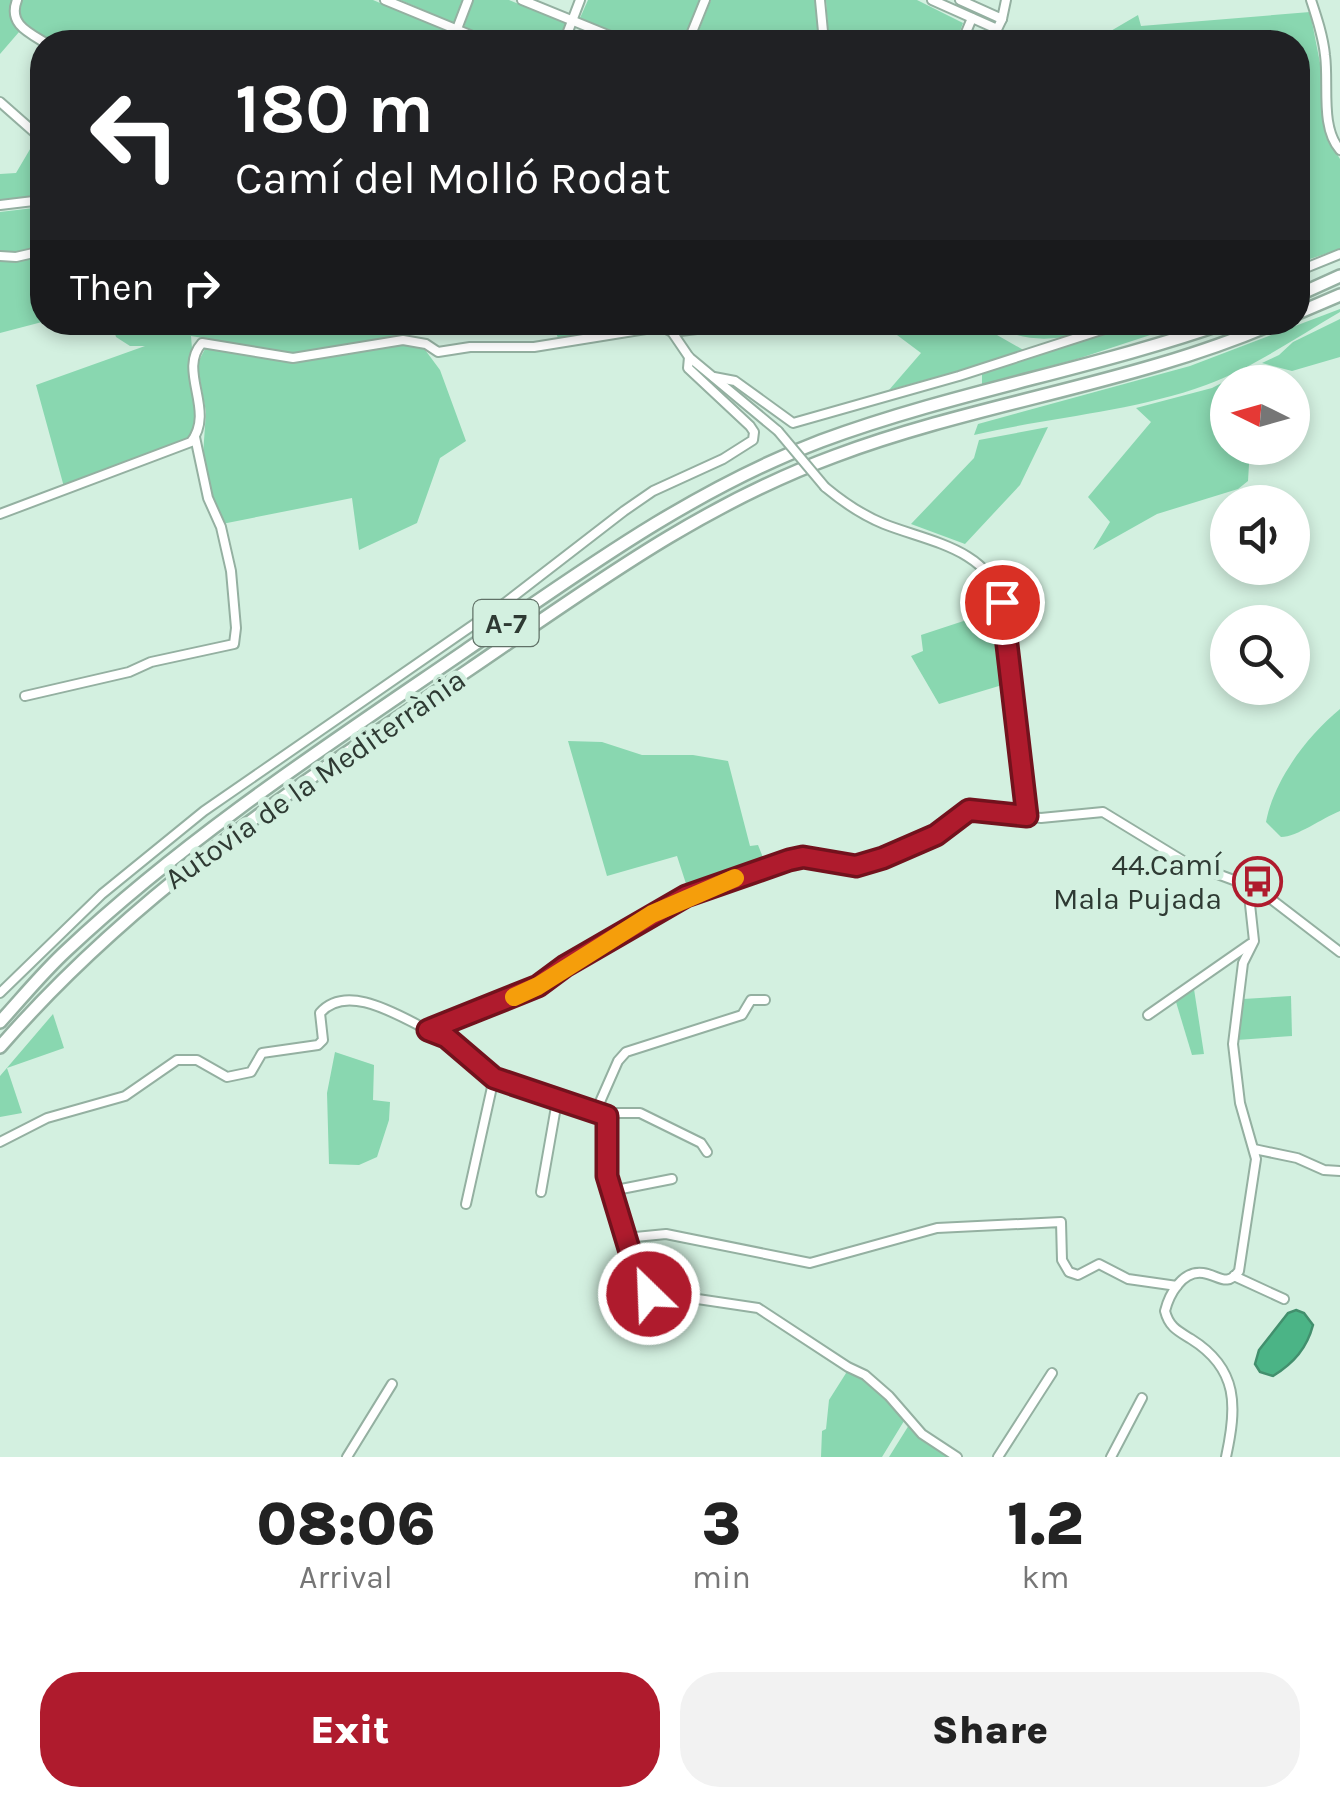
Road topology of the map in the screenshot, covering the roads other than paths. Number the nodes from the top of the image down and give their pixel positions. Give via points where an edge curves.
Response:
1 (18, 0) edge
2 (385, 0) edge
3 (468, 0) edge
4 (522, 0) edge
5 (580, 0) edge
6 (705, 0) edge
7 (820, 0) edge
8 (932, 0) edge
9 (960, 0) edge
10 (1006, 0) edge
11 (1311, 0) edge
12 (972, 18) junction
13 (1002, 19) junction
14 (572, 21) junction
15 (998, 29) joint
16 (457, 30) joint
17 (569, 30) edge
18 (594, 30) edge
19 (693, 30) edge
20 (823, 30) edge
21 (967, 30) edge
22 (30, 32) edge
23 (0, 102) edge
24 (30, 128) edge
25 (1340, 150) edge
26 (30, 201) edge
27 (0, 205) edge
28 (30, 254) edge
29 (1340, 254) edge
30 (0, 256) edge
31 (1310, 266) edge
32 (1340, 276) edge
33 (1310, 289) edge
34 (1340, 295) edge
35 (1310, 309) edge
36 (605, 335) edge
37 (676, 335) edge
38 (1086, 335) edge
39 (1190, 335) edge
40 (1241, 335) edge
41 (689, 358) junction
42 (714, 377) junction
43 (195, 438) junction
44 (0, 514) edge
45 (25, 696) dead end
46 (1027, 816) junction
47 (1248, 886) junction
48 (1254, 942) junction
49 (1340, 952) edge
50 (0, 994) edge
51 (764, 1000) dead end
52 (1148, 1015) dead end
53 (0, 1022) edge
54 (428, 1030) junction
55 (0, 1047) edge
56 (494, 1078) junction
57 (557, 1102) junction
58 (600, 1112) junction
59 (0, 1142) edge
60 (1254, 1149) junction
61 (707, 1152) dead end
62 (1340, 1172) edge
63 (672, 1179) dead end
64 (611, 1191) junction
65 (541, 1192) dead end
66 (466, 1204) dead end
67 (626, 1238) junction
68 (1234, 1276) junction
69 (1177, 1286) junction
70 (1284, 1298) dead end
71 (1052, 1373) dead end
72 (392, 1384) dead end
73 (1142, 1398) dead end
74 (347, 1457) edge
75 (956, 1457) edge
76 (998, 1457) edge
77 (1111, 1457) edge
78 (1226, 1457) edge

1 - 22 street via 17,22
2 - 16 street
3 - 16 street
4 - 14 street
5 - 14 street
6 - 19 street
7 - 20 street
8 - 12 street
9 - 13 street
10 - 13 street
11 - 25 street via 1324,50 1328,122
12 - 15 street
12 - 21 street
13 - 15 street
14 - 17 street
14 - 18 street
23 - 24 street
26 - 27 street
28 - 30 street
29 - 31 street
32 - 33 highway
34 - 35 highway
36 - 43 street via 438,352 404,340 293,358 202,343 194,362 202,411
37 - 41 street
38 - 42 street via 793,423 735,381
39 - 53 highway, Autovia de la Mediterrània / A-7 via 822,441 656,521 148,879 65,951
40 - 55 highway, Autovia de la Mediterrània / A-7 via 834,456 665,536 161,888 76,964
41 - 42 street
41 - 50 street via 688,368 750,426 753,440 653,491 204,811 102,894
42 - 46 street, bridge via 778,431 847,506 947,544 996,581
43 - 44 street
43 - 45 street via 230,571 234,644
46 - 47 street via 1104,812 1185,862
46 - 54 street via 969,810 936,835 856,866 803,857 724,882 652,914 538,986
47 - 48 street
47 - 49 street
48 - 52 street
48 - 60 street via 1244,963 1233,1044
51 - 58 street via 750,1000 742,1015 626,1052
54 - 56 street
54 - 59 street via 366,1003 340,1001 320,1013 318,1045 262,1053 250,1072 227,1076 197,1060 177,1060 125,1096 58,1114
56 - 57 street
56 - 66 street
57 - 58 street
57 - 65 street
58 - 61 street via 640,1113
58 - 64 street via 608,1123
60 - 62 street
60 - 68 street
63 - 64 street
64 - 67 street
67 - 69 street via 666,1234 810,1263 936,1228 1061,1222 1062,1260 1069,1272 1105,1265 1128,1279
67 - 75 street via 644,1291 758,1308 866,1375 922,1434
68 - 69 street via 1221,1280 1197,1273
68 - 70 street
69 - 78 street via 1166,1306 1168,1322 1230,1380
71 - 76 street
72 - 74 street
73 - 77 street

